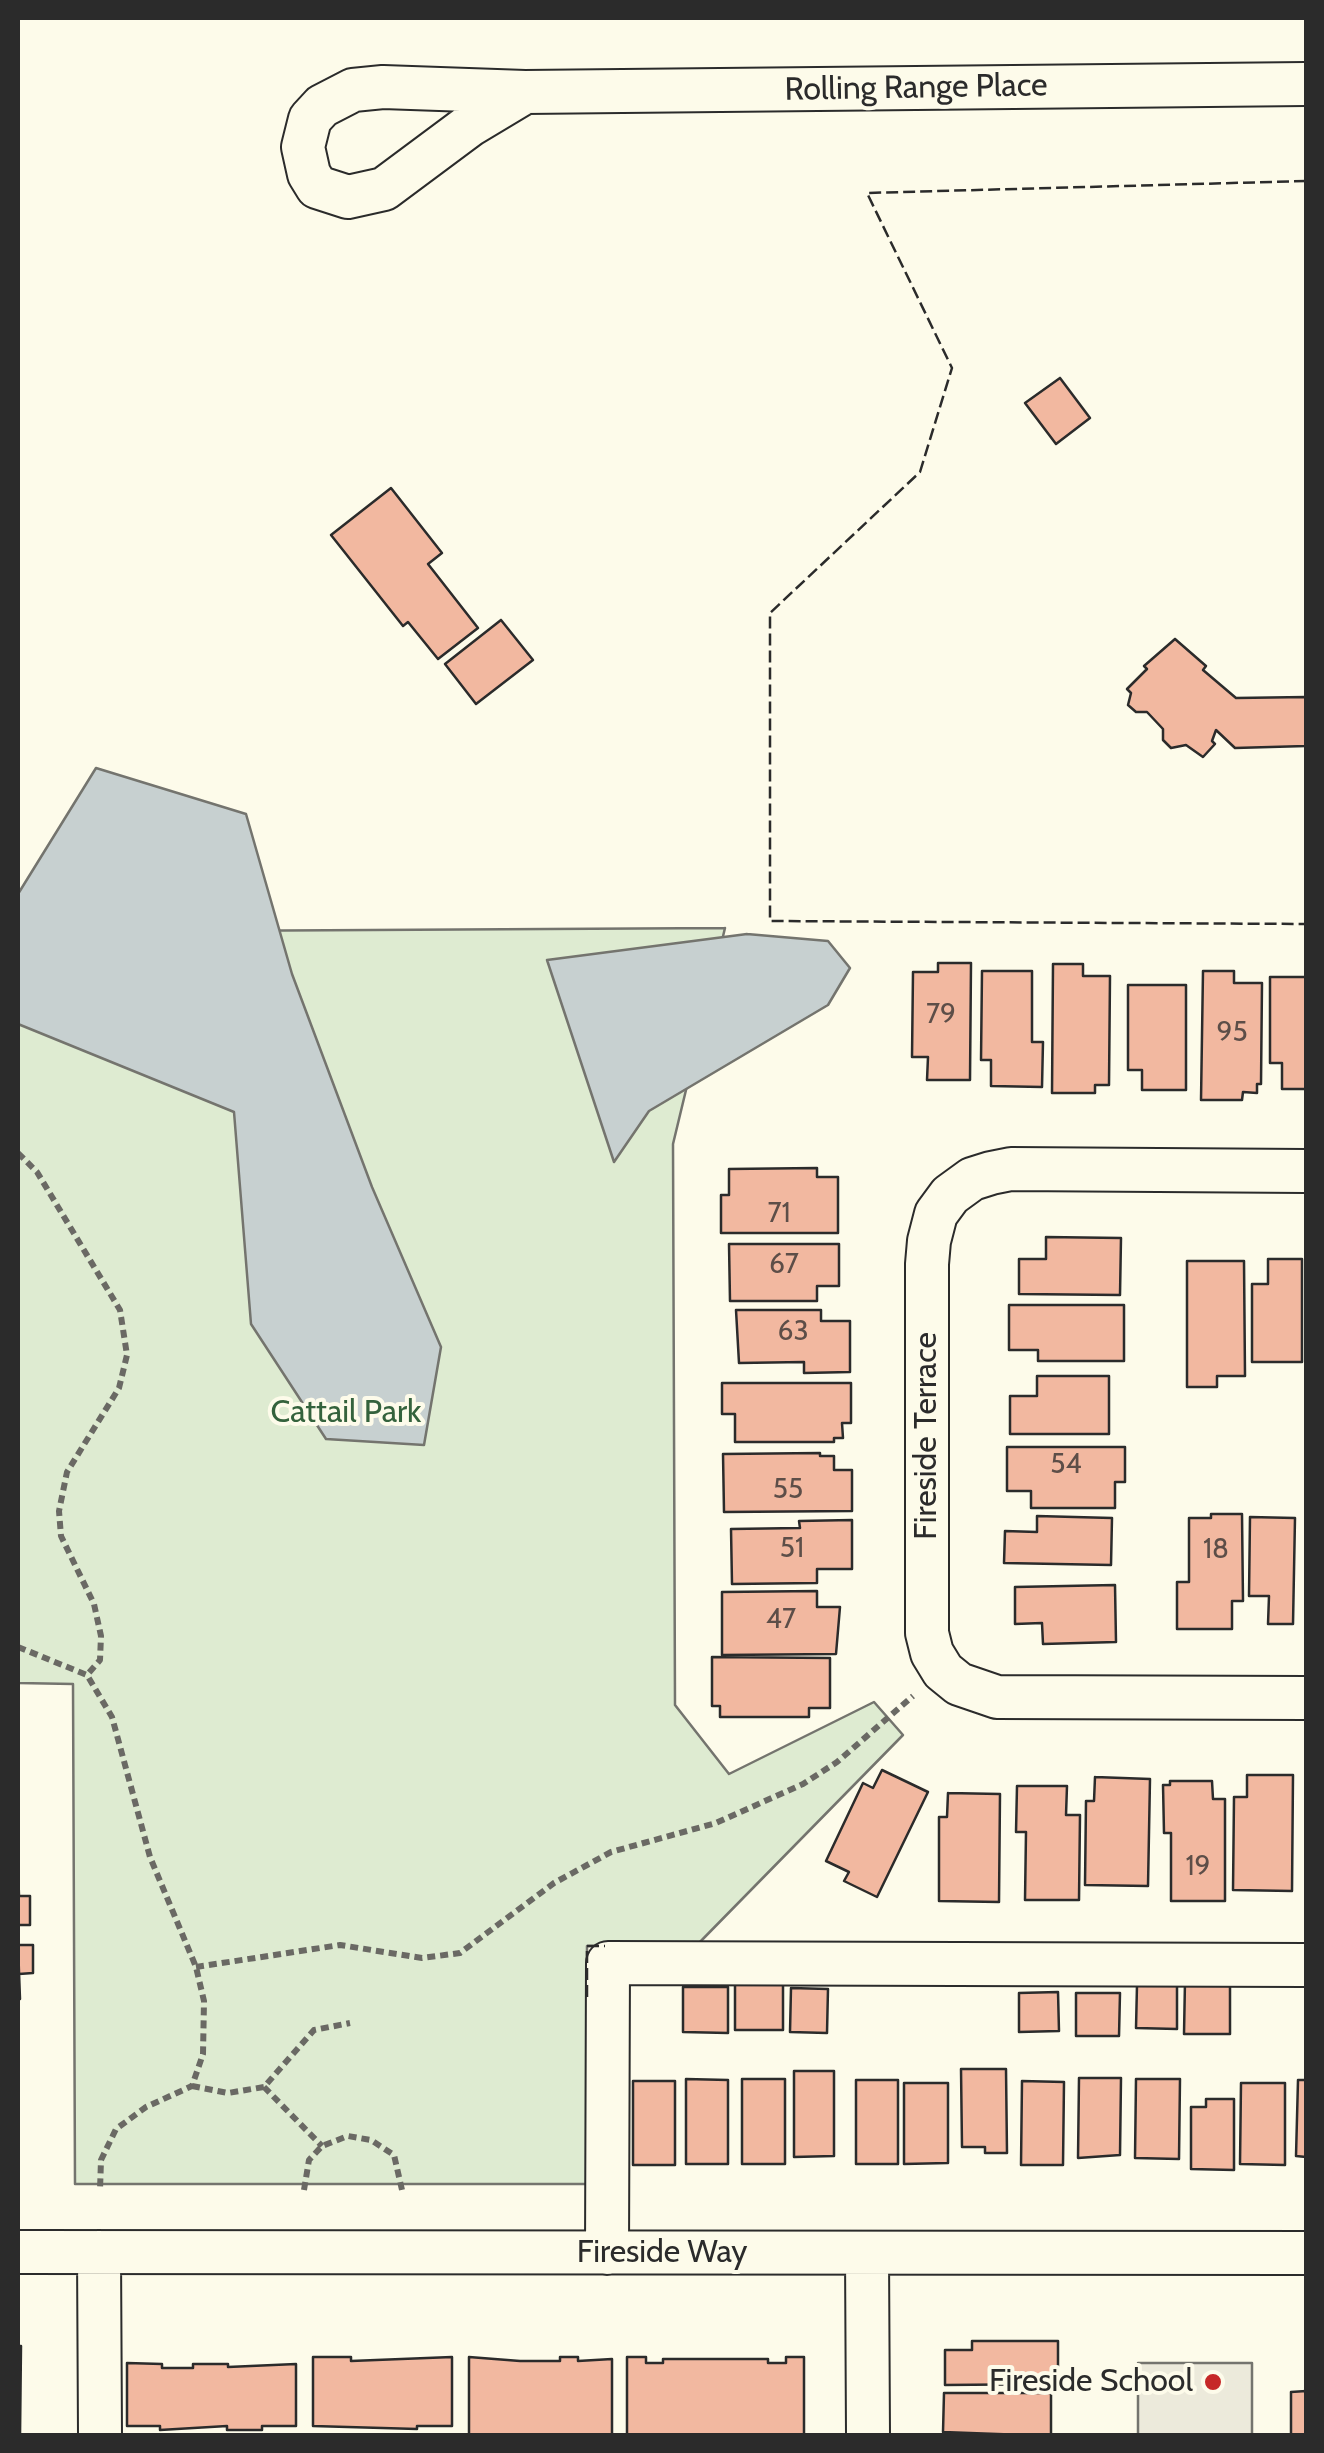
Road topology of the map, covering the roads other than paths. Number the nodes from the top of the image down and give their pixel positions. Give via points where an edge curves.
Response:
1 (1306, 84) edge
2 (526, 92) junction
3 (1306, 1170) edge
4 (1306, 1698) edge
5 (1306, 1965) edge
6 (18, 2252) edge
7 (100, 2252) junction
8 (1306, 2252) edge
9 (607, 2253) junction
10 (866, 2253) junction
11 (100, 2436) edge
12 (868, 2436) edge

1 - 2 street, Rolling Range Place
2 - 2 street, Rolling Range Place via 353,90 310,118 303,147 309,174 318,187 348,197 384,189
3 - 4 street, Fireside Terrace via 1011,1170 972,1179 936,1214 927,1264 927,1633 943,1671 998,1697
5 - 9 street via 608,1963
6 - 7 street, Fireside Way
7 - 9 street, Fireside Way
7 - 11 street
8 - 10 street, Fireside Way
9 - 10 street, Fireside Way
10 - 12 street

